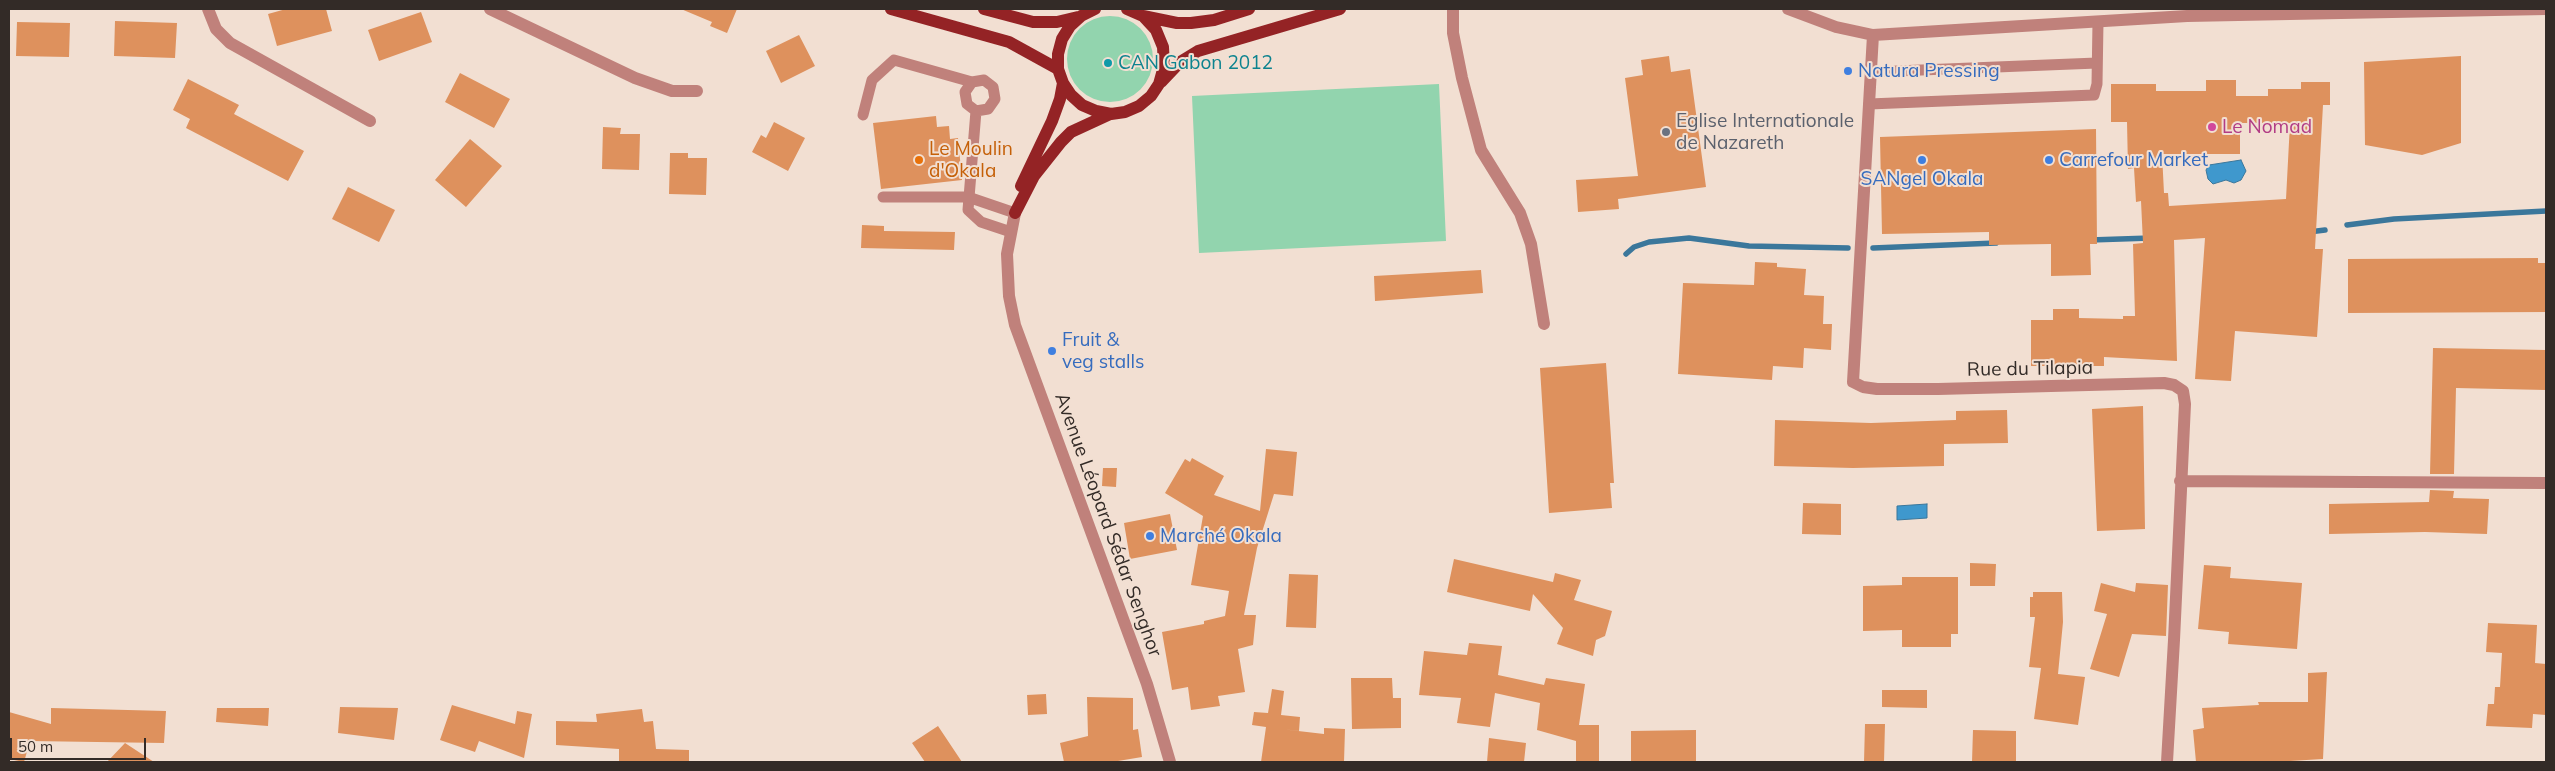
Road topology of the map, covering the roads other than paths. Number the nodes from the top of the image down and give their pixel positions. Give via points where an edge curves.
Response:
1 (208, 9) edge
2 (490, 9) edge
3 (891, 9) edge
4 (984, 9) edge
5 (1095, 9) edge
6 (1127, 9) edge
7 (1249, 9) edge
8 (1340, 9) edge
9 (1453, 9) edge
10 (1788, 9) edge
11 (2546, 9) edge
12 (1081, 16) junction
13 (1143, 16) junction
14 (2098, 22) junction
15 (1873, 35) junction
16 (2097, 63) junction
17 (1058, 68) junction
18 (1871, 72) junction
19 (972, 82) junction
20 (1063, 83) junction
21 (1159, 84) junction
22 (697, 91) dead end
23 (1869, 104) junction
24 (976, 111) junction
25 (1111, 114) junction
26 (864, 115) dead end
27 (370, 121) dead end
28 (883, 197) dead end
29 (968, 198) junction
30 (1016, 213) junction
31 (1011, 232) junction
32 (1544, 324) dead end
33 (2180, 481) junction
34 (2546, 483) edge
35 (1170, 762) edge
36 (2166, 762) edge

1 - 27 street via 216,29 230,43
2 - 22 street via 635,78 672,91
3 - 17 main road via 1009,42
4 - 12 main road via 1033,22 1058,22
5 - 12 main road
6 - 13 main road
7 - 13 main road via 1191,23
8 - 21 main road via 1198,52 1180,62
9 - 32 street via 1453,33 1462,78 1482,150 1520,213 1531,244
10 - 15 street via 1836,27
11 - 14 street via 2187,16
12 - 17 main road via 1062,39
13 - 21 main road via 1156,30 1163,47 1164,66
14 - 15 street
14 - 16 lane
15 - 18 street, Rue du Tilapia
16 - 18 lane
16 - 23 lane via 2094,95
17 - 20 main road
18 - 23 street, Rue du Tilapia
19 - 24 lane via 965,92 967,104
19 - 24 lane via 984,80 993,87 995,99 988,109
19 - 26 lane via 894,60 872,80
20 - 25 main road via 1082,105
20 - 30 main road via 1052,121 1020,187
21 - 25 main road via 1139,106
23 - 33 street, Rue du Tilapia via 1853,382 1863,387 1938,389 2174,385 2183,392 2185,404
24 - 29 lane
25 - 30 main road via 1070,132 1034,176
28 - 29 lane
29 - 30 lane
29 - 31 lane via 968,210 981,222
30 - 31 street, Avenue Léopard Sédar Senghor
31 - 35 street, Avenue Léopard Sédar Senghor via 1007,276 1015,325 1147,684
33 - 34 street
33 - 36 street, Rue du Tilapia

